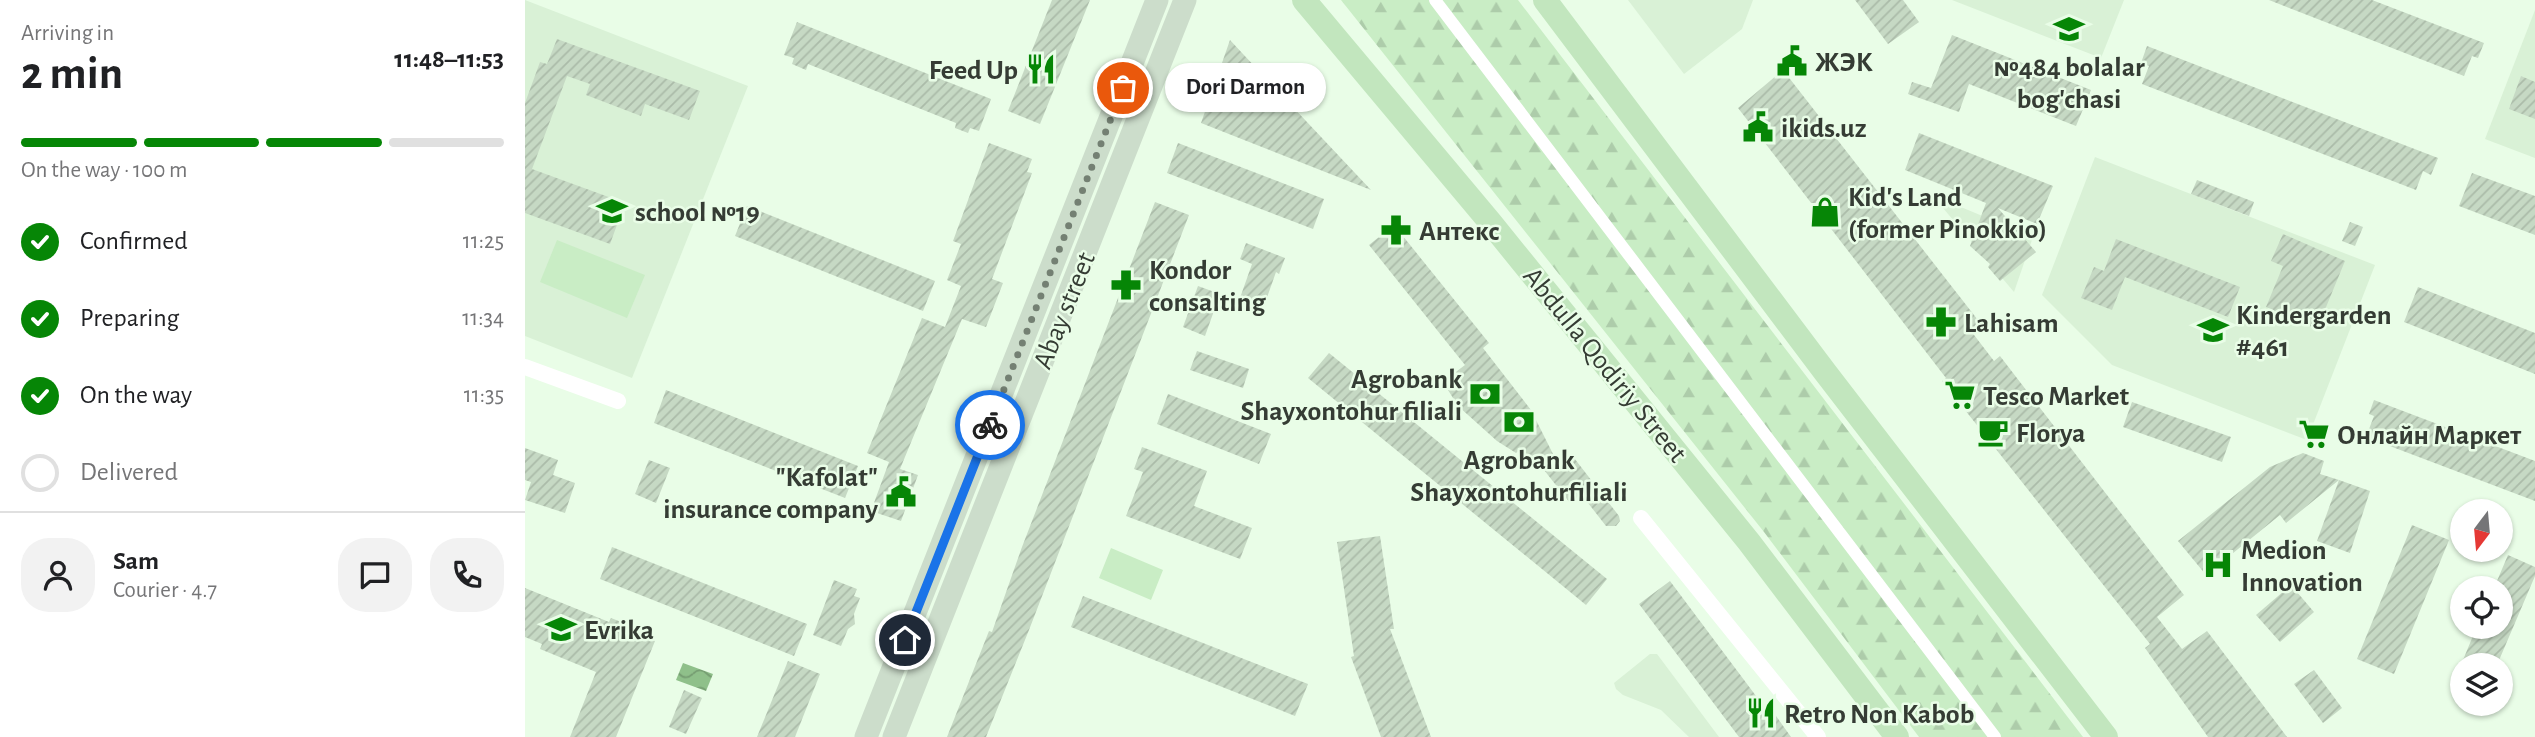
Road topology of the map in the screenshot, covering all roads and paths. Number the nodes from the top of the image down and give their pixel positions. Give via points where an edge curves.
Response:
1 (1157, 0) edge
2 (1185, 0) edge
3 (1304, 0) edge
4 (1435, 0) edge
5 (1545, 0) edge
6 (525, 367) edge
7 (618, 401) dead end
8 (1641, 518) dead end
9 (936, 560) junction
10 (961, 566) junction
11 (866, 737) edge
12 (894, 737) edge
13 (1818, 737) edge
14 (1897, 737) edge
15 (1995, 737) edge
16 (2106, 737) edge

1 - 9 main road, Abay street
2 - 10 main road, Abay street
3 - 14 main road, Abdulla Qodiriy Street via 1716,501
4 - 15 street
5 - 16 main road
6 - 7 street
8 - 13 street
9 - 10 main road
9 - 11 main road, Abay street
10 - 12 main road, Abay street

